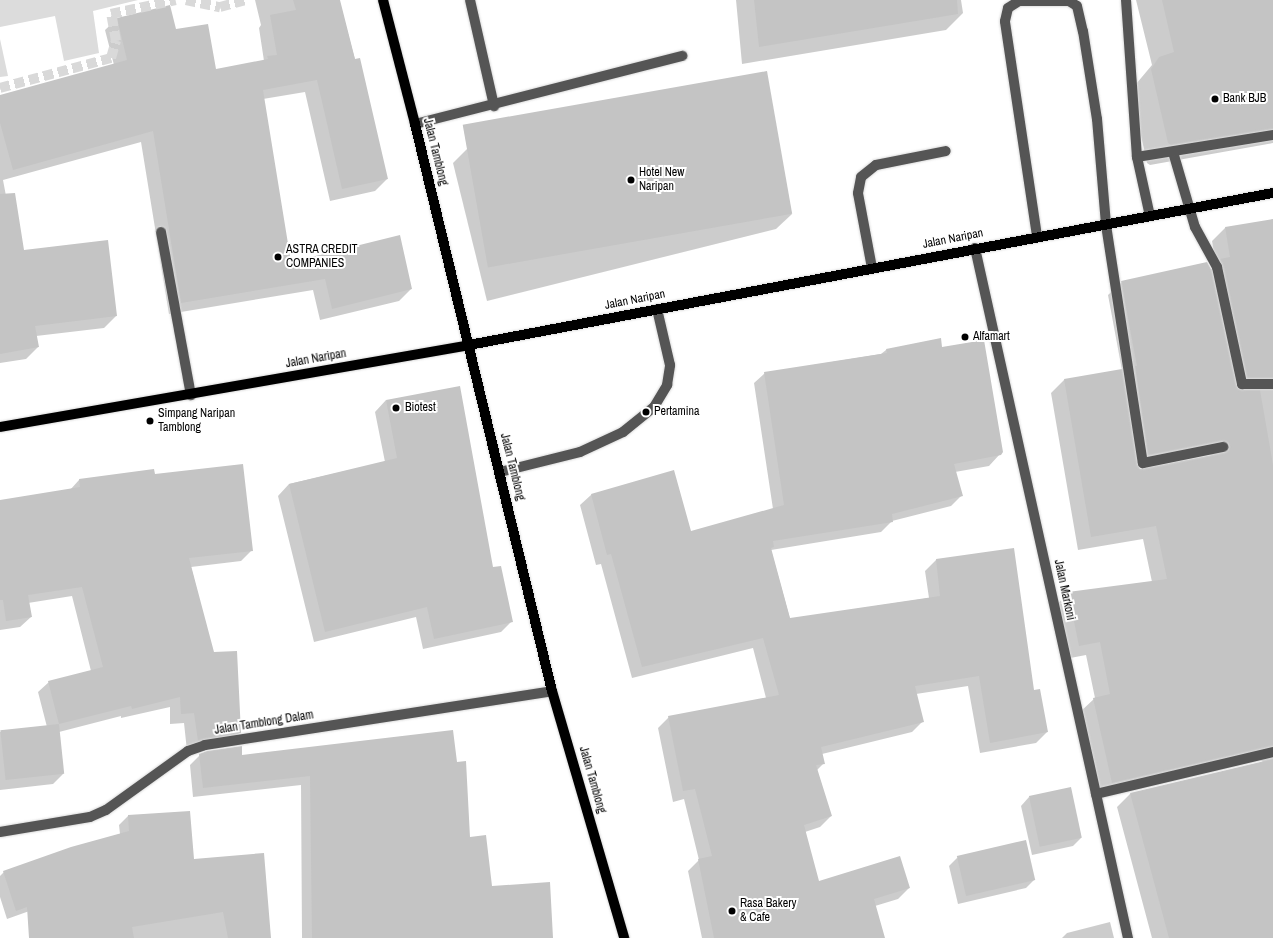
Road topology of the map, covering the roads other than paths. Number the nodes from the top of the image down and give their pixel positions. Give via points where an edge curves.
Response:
1 (383, 0) edge
2 (470, 0) edge
3 (1126, 0) edge
4 (682, 56) dead end
5 (494, 106) junction
6 (415, 124) junction
7 (1273, 135) edge
8 (946, 151) dead end
9 (1173, 152) junction
10 (1137, 158) junction
11 (1273, 193) edge
12 (1189, 209) junction
13 (1150, 216) junction
14 (1106, 225) junction
15 (161, 232) dead end
16 (1036, 236) junction
17 (975, 248) junction
18 (872, 268) junction
19 (658, 309) junction
20 (469, 345) junction
21 (1273, 384) edge
22 (191, 395) junction
23 (0, 427) edge
24 (1223, 447) dead end
25 (500, 472) junction
26 (552, 691) junction
27 (1273, 752) edge
28 (1096, 794) junction
29 (0, 832) edge
30 (624, 938) edge
31 (1128, 938) edge

1 - 6 main road, Jalan Tamblong
2 - 5 street
3 - 10 street
4 - 5 street
5 - 6 street
6 - 20 main road, Jalan Tamblong
7 - 9 street
8 - 18 street via 876,165 861,177 858,193
9 - 10 street
9 - 12 street
10 - 13 street
11 - 12 main road, Jalan Naripan
12 - 13 main road, Jalan Naripan
12 - 21 street via 1216,267 1242,384
13 - 14 main road, Jalan Naripan
14 - 16 main road, Jalan Naripan
14 - 16 street via 1097,119 1077,6 1069,1 1019,1 1008,8 1005,21
14 - 24 street via 1144,463
15 - 22 street
16 - 17 main road, Jalan Naripan
17 - 18 main road, Jalan Naripan
17 - 28 street, Jalan Markoni
18 - 19 main road, Jalan Naripan
19 - 20 main road, Jalan Naripan
19 - 25 street via 670,365 667,385 654,407 623,432 580,452
20 - 22 main road, Jalan Naripan
20 - 25 main road, Jalan Tamblong
22 - 23 main road, Jalan Naripan
25 - 26 main road, Jalan Tamblong
26 - 29 street, Jalan Tamblong Dalam via 205,745 188,751 106,810 90,817
26 - 30 main road, Jalan Tamblong
27 - 28 street
28 - 31 street, Jalan Markoni

